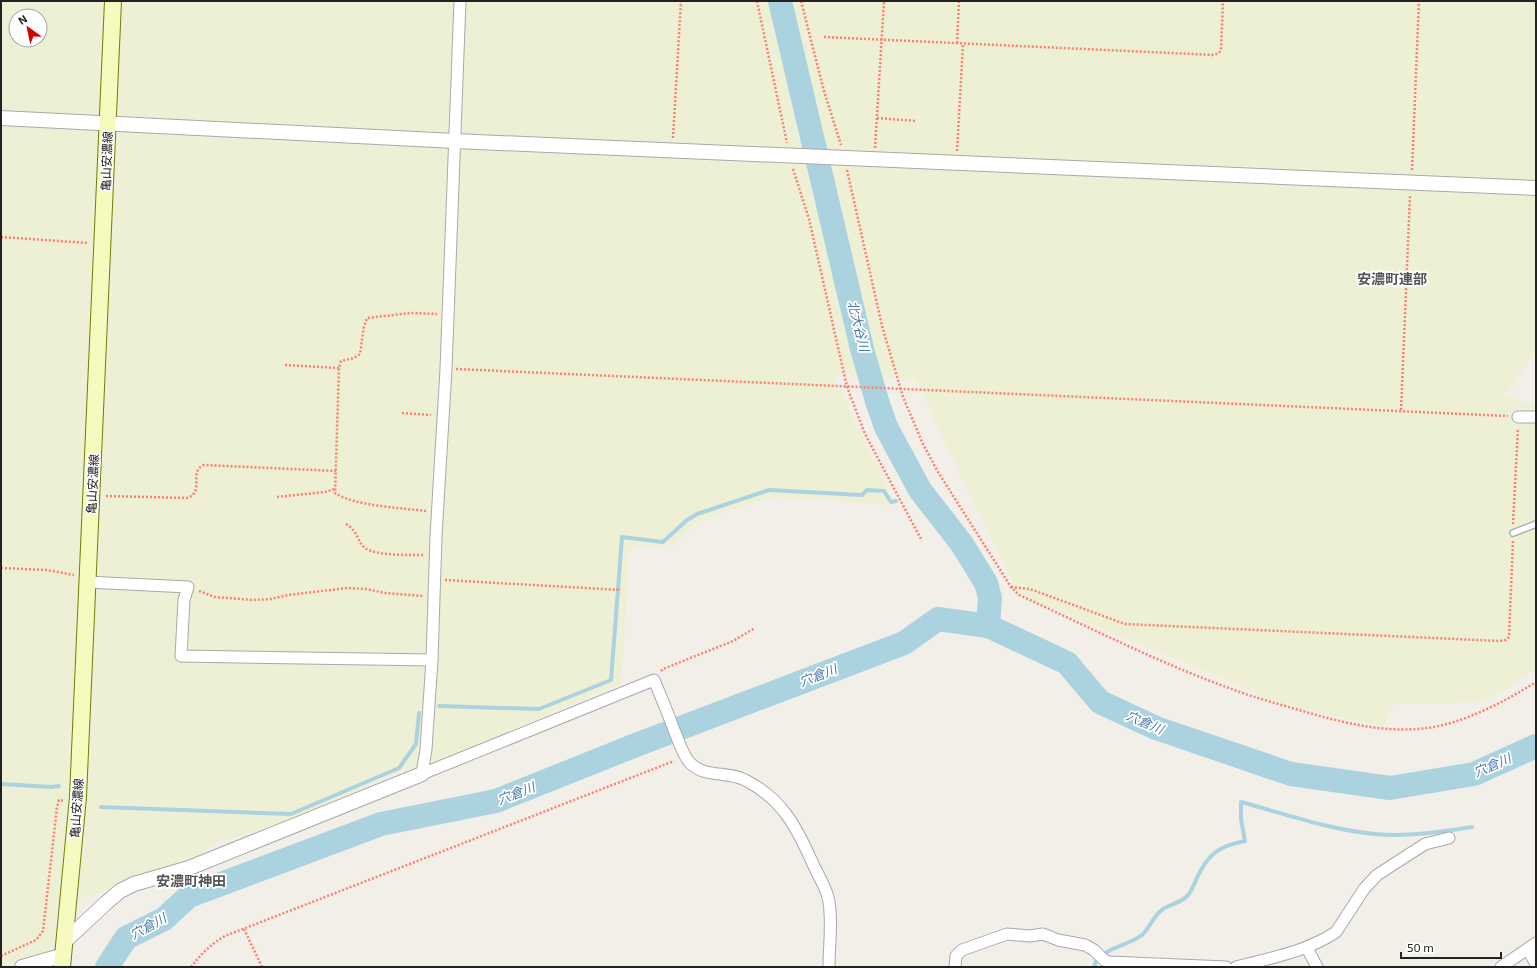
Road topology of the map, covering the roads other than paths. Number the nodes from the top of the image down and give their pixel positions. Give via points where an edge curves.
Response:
1 (113, 1) edge
2 (460, 1) edge
3 (1, 118) edge
4 (108, 123) junction
5 (455, 140) junction
6 (1536, 188) edge
7 (1518, 417) road end
8 (1536, 418) edge
9 (1536, 524) edge
10 (1513, 533) road end
11 (87, 579) junction
12 (432, 660) junction
13 (422, 774) junction
14 (1449, 838) dead end
15 (1532, 946) edge
16 (1307, 948) junction
17 (63, 957) edge
18 (1536, 964) edge
19 (22, 967) edge
20 (829, 967) edge
21 (955, 967) edge
22 (1226, 967) edge
23 (1236, 967) edge
24 (1316, 967) edge
25 (1501, 967) edge

1 - 4 main road, 亀山安濃線
2 - 5 street
3 - 4 street
4 - 5 street
4 - 11 main road, 亀山安濃線
5 - 6 street
5 - 12 street
7 - 8 street
9 - 10 lane
11 - 12 street via 188,587 184,600 181,656
11 - 17 main road, 亀山安濃線 via 77,803
12 - 13 street
13 - 17 street via 189,868 134,884 120,891 106,903
13 - 20 street via 654,680 684,754 690,762 702,772 741,777 769,795 788,815 828,898
14 - 16 street via 1425,844 1377,874 1336,932
15 - 18 street
15 - 25 street
16 - 23 street
16 - 24 street
17 - 19 street
21 - 22 street via 956,956 962,950 1011,933 1024,936 1046,934 1058,940 1085,944 1109,962

